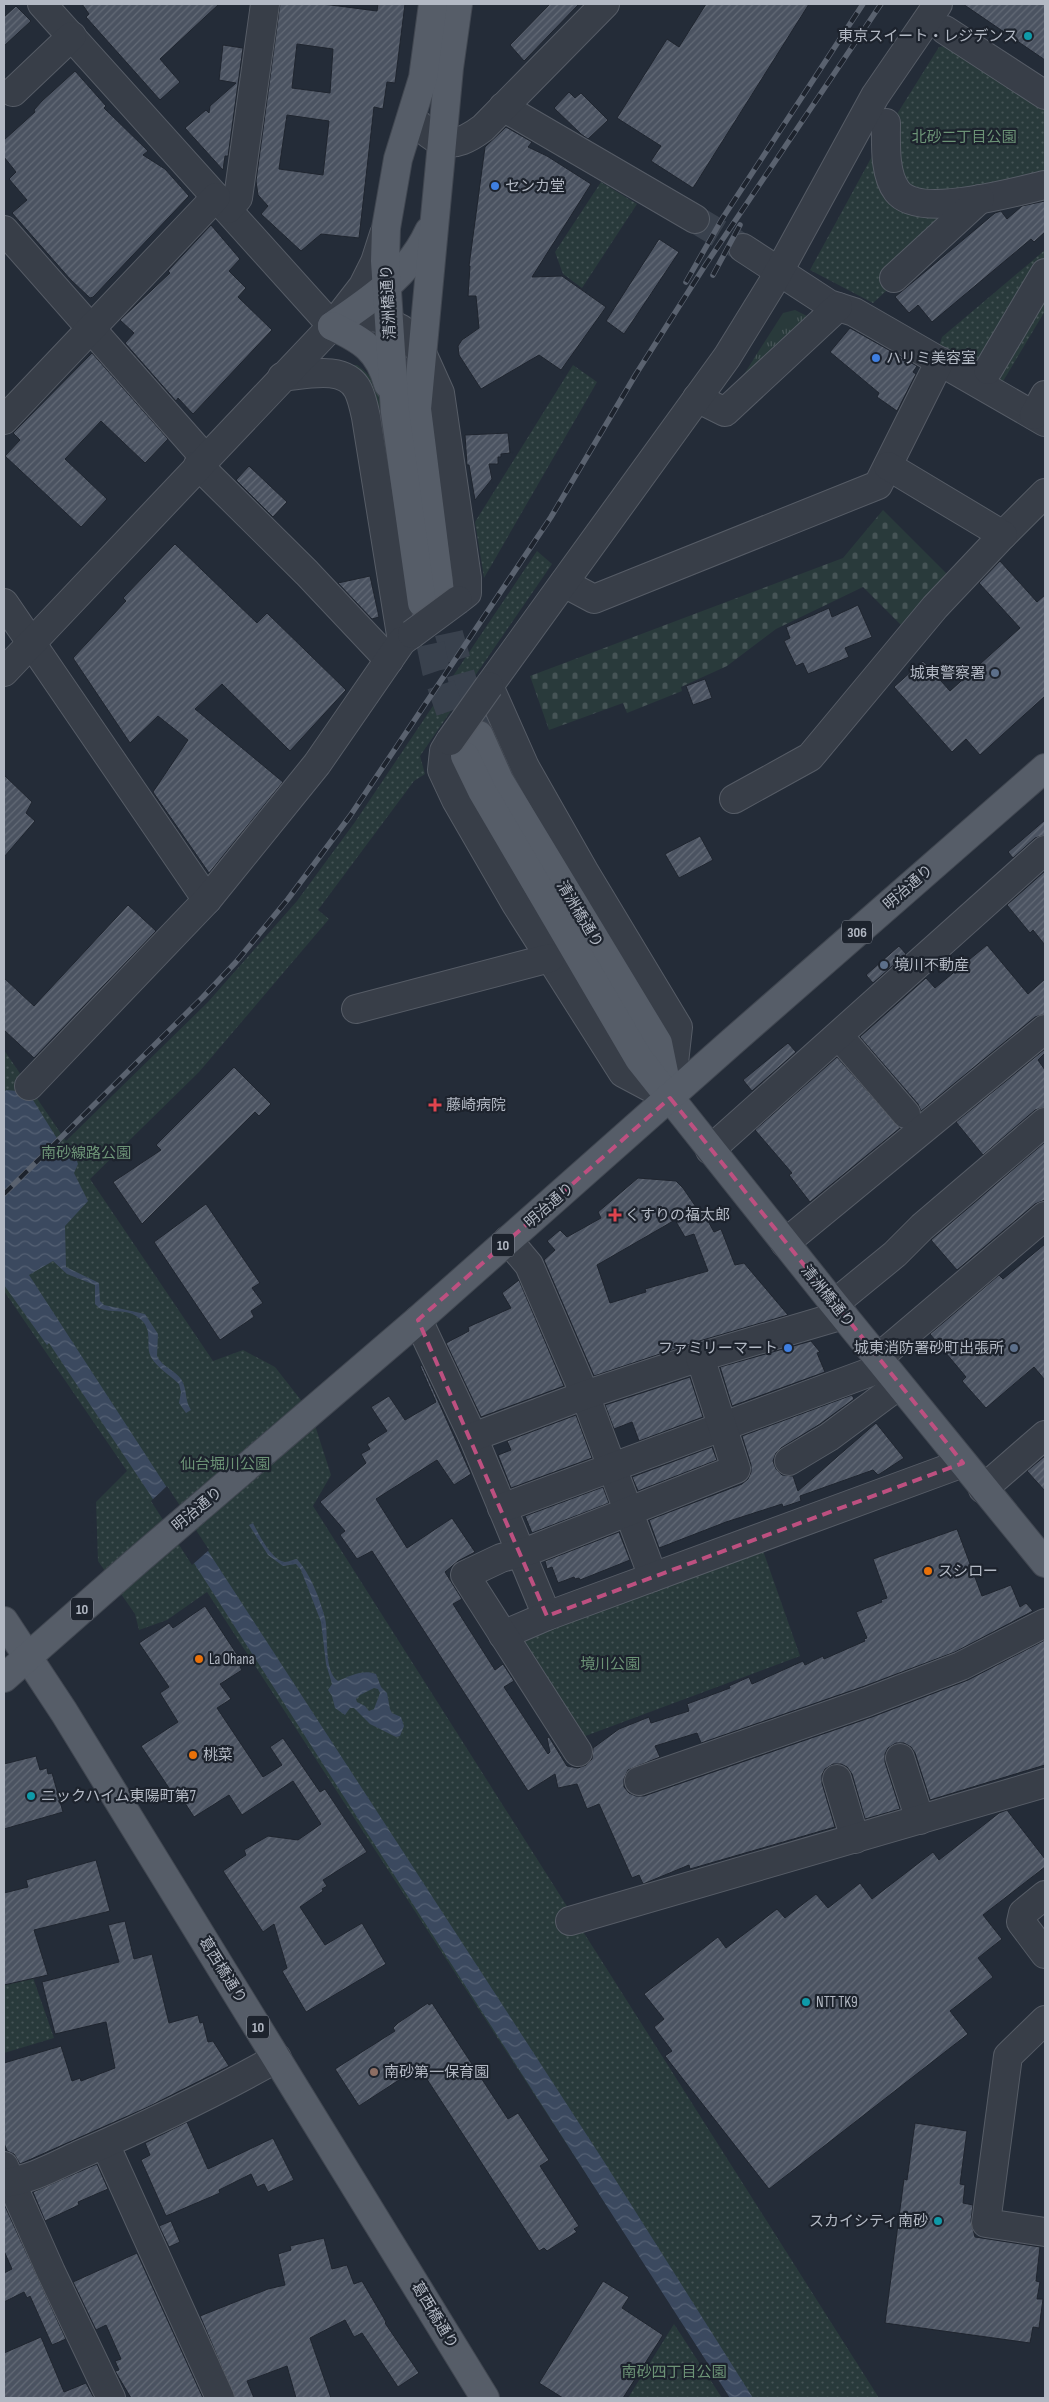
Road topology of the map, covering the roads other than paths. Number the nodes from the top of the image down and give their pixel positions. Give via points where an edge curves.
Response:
1 (42, 4) edge
2 (265, 4) edge
3 (433, 4) edge
4 (458, 4) edge
5 (605, 4) edge
6 (938, 4) edge
7 (945, 30) dead end
8 (72, 36) junction
9 (13, 92) dead end
10 (1045, 95) edge
11 (504, 107) junction
12 (412, 118) junction
13 (886, 123) dead end
14 (442, 142) junction
15 (1045, 185) edge
16 (980, 199) junction
17 (222, 203) junction
18 (694, 219) tunnel mouth
19 (434, 220) junction
20 (386, 228) junction
21 (4, 230) edge
22 (743, 248) tunnel mouth
23 (779, 271) junction
24 (1045, 273) edge
25 (894, 278) dead end
26 (387, 286) junction
27 (838, 307) junction
28 (389, 323) junction
29 (332, 326) junction
30 (90, 329) junction
31 (422, 353) junction
32 (940, 361) junction
33 (988, 370) dead end
34 (282, 377) junction
35 (697, 398) junction
36 (1041, 411) edge
37 (395, 412) junction
38 (4, 420) edge
39 (201, 461) junction
40 (888, 466) junction
41 (1045, 492) edge
42 (1003, 535) junction
43 (564, 583) junction
44 (440, 598) junction
45 (4, 603) edge
46 (31, 643) junction
47 (401, 645) junction
48 (4, 672) edge
49 (489, 686) junction
50 (465, 744) junction
51 (1045, 768) edge
52 (734, 799) dead end
53 (1045, 850) edge
54 (206, 900) junction
55 (550, 958) junction
56 (356, 1010) dead end
57 (1045, 1029) edge
58 (839, 1036) junction
59 (29, 1086) dead end
60 (670, 1098) junction
61 (906, 1114) dead end
62 (1045, 1122) edge
63 (710, 1150) junction
64 (1045, 1216) edge
65 (508, 1240) junction
66 (785, 1243) junction
67 (838, 1310) junction
68 (418, 1320) junction
69 (700, 1357) junction
70 (887, 1370) junction
71 (585, 1395) junction
72 (723, 1428) junction
73 (1045, 1435) edge
74 (473, 1437) junction
75 (789, 1461) dead end
76 (963, 1463) junction
77 (611, 1466) junction
78 (983, 1489) junction
79 (502, 1508) junction
80 (630, 1512) junction
81 (521, 1554) junction
82 (1045, 1563) edge
83 (653, 1577) junction
84 (548, 1616) junction
85 (4, 1621) edge
86 (1045, 1623) edge
87 (503, 1635) junction
88 (28, 1657) junction
89 (4, 1678) edge
90 (578, 1752) dead end
91 (900, 1758) dead end
92 (837, 1779) dead end
93 (639, 1781) dead end
94 (1045, 1783) edge
95 (920, 1820) junction
96 (855, 1839) junction
97 (1045, 1895) edge
98 (570, 1921) dead end
99 (1045, 1954) edge
100 (1045, 2020) edge
101 (277, 2058) junction
102 (106, 2144) junction
103 (6, 2176) edge
104 (1045, 2232) edge
105 (111, 2398) edge
106 (220, 2398) edge
107 (485, 2398) edge

1 - 8 street
2 - 17 street via 238,198
3 - 12 main road, 清洲橋通り via 424,78
4 - 14 main road
5 - 11 street
6 - 23 street via 875,96
7 - 10 street
8 - 9 street
8 - 17 street
11 - 14 street via 464,142
11 - 18 street
12 - 14 street via 427,134
12 - 20 main road, 清洲橋通り via 398,159
13 - 16 street via 892,182 904,198 933,203
14 - 19 main road
15 - 16 street
16 - 25 street
17 - 29 street
17 - 30 street
19 - 26 main road via 420,251
19 - 31 main road
20 - 26 main road, 清洲橋通り
20 - 29 street via 363,286
21 - 30 street
22 - 23 street
23 - 27 street
23 - 35 street via 727,357
24 - 33 street
26 - 28 main road, 清洲橋通り
26 - 29 main road
27 - 32 street via 854,312
27 - 35 street via 725,412
28 - 29 street via 379,318 357,316
28 - 31 street via 401,329
28 - 37 main road, 清洲橋通り
29 - 34 street
29 - 37 main road via 357,338 375,353 384,369
30 - 38 street
30 - 39 street
31 - 44 street via 440,393 467,578 468,593
32 - 36 street
32 - 40 street
34 - 39 street
34 - 47 street via 330,373 349,380 358,390 366,417
35 - 43 street
37 - 44 main road, 清洲橋通り
39 - 46 street
39 - 47 street via 308,573
40 - 42 street
40 - 43 street via 878,485 594,599
41 - 42 street
42 - 52 street via 935,606 810,757
43 - 49 street
44 - 47 street, bridge
45 - 46 street
46 - 48 street
46 - 54 street
47 - 54 street via 317,764
49 - 50 street, bridge
49 - 60 street via 530,776 678,1027
50 - 55 street via 444,751 442,770 501,878
50 - 60 main road, 清洲橋通り via 499,780 658,1044
51 - 60 main road, 明治通り / 306
53 - 58 street
54 - 59 street
55 - 56 street
55 - 60 street via 623,1073
57 - 66 street
58 - 61 street
58 - 63 street
60 - 63 main road, 清洲橋通り
60 - 65 main road, 明治通り / 10
62 - 67 street via 922,1227
63 - 66 main road, 清洲橋通り
64 - 70 street
65 - 68 main road, 明治通り / 10
65 - 71 street via 530,1265
66 - 67 main road, 清洲橋通り
67 - 69 street
67 - 70 main road, 清洲橋通り
68 - 74 street
68 - 88 main road, 明治通り / 10
69 - 71 street
69 - 72 street
70 - 72 street
70 - 75 street via 829,1437
70 - 76 main road, 清洲橋通り
71 - 74 street
71 - 77 street
72 - 77 street
72 - 80 street via 736,1469
73 - 78 street
74 - 79 street
76 - 78 main road, 清洲橋通り
76 - 83 street
77 - 79 street
77 - 80 street
78 - 82 main road, 清洲橋通り
79 - 81 street
80 - 81 street
80 - 83 street
81 - 84 street
81 - 87 street via 501,1558 465,1575
83 - 84 street
84 - 87 street
85 - 88 main road, 葛西橋通り
86 - 93 street via 961,1666
87 - 90 street
88 - 89 main road, 明治通り / 10
88 - 101 main road, 葛西橋通り / 10
91 - 95 street
92 - 96 street
94 - 95 street
95 - 96 street
96 - 98 street
97 - 99 street via 1023,1913 1021,1922
100 - 104 street via 1008,2056 986,2223
101 - 102 street
101 - 107 main road, 葛西橋通り / 10
102 - 103 street via 20,2180
102 - 106 street
103 - 105 street

